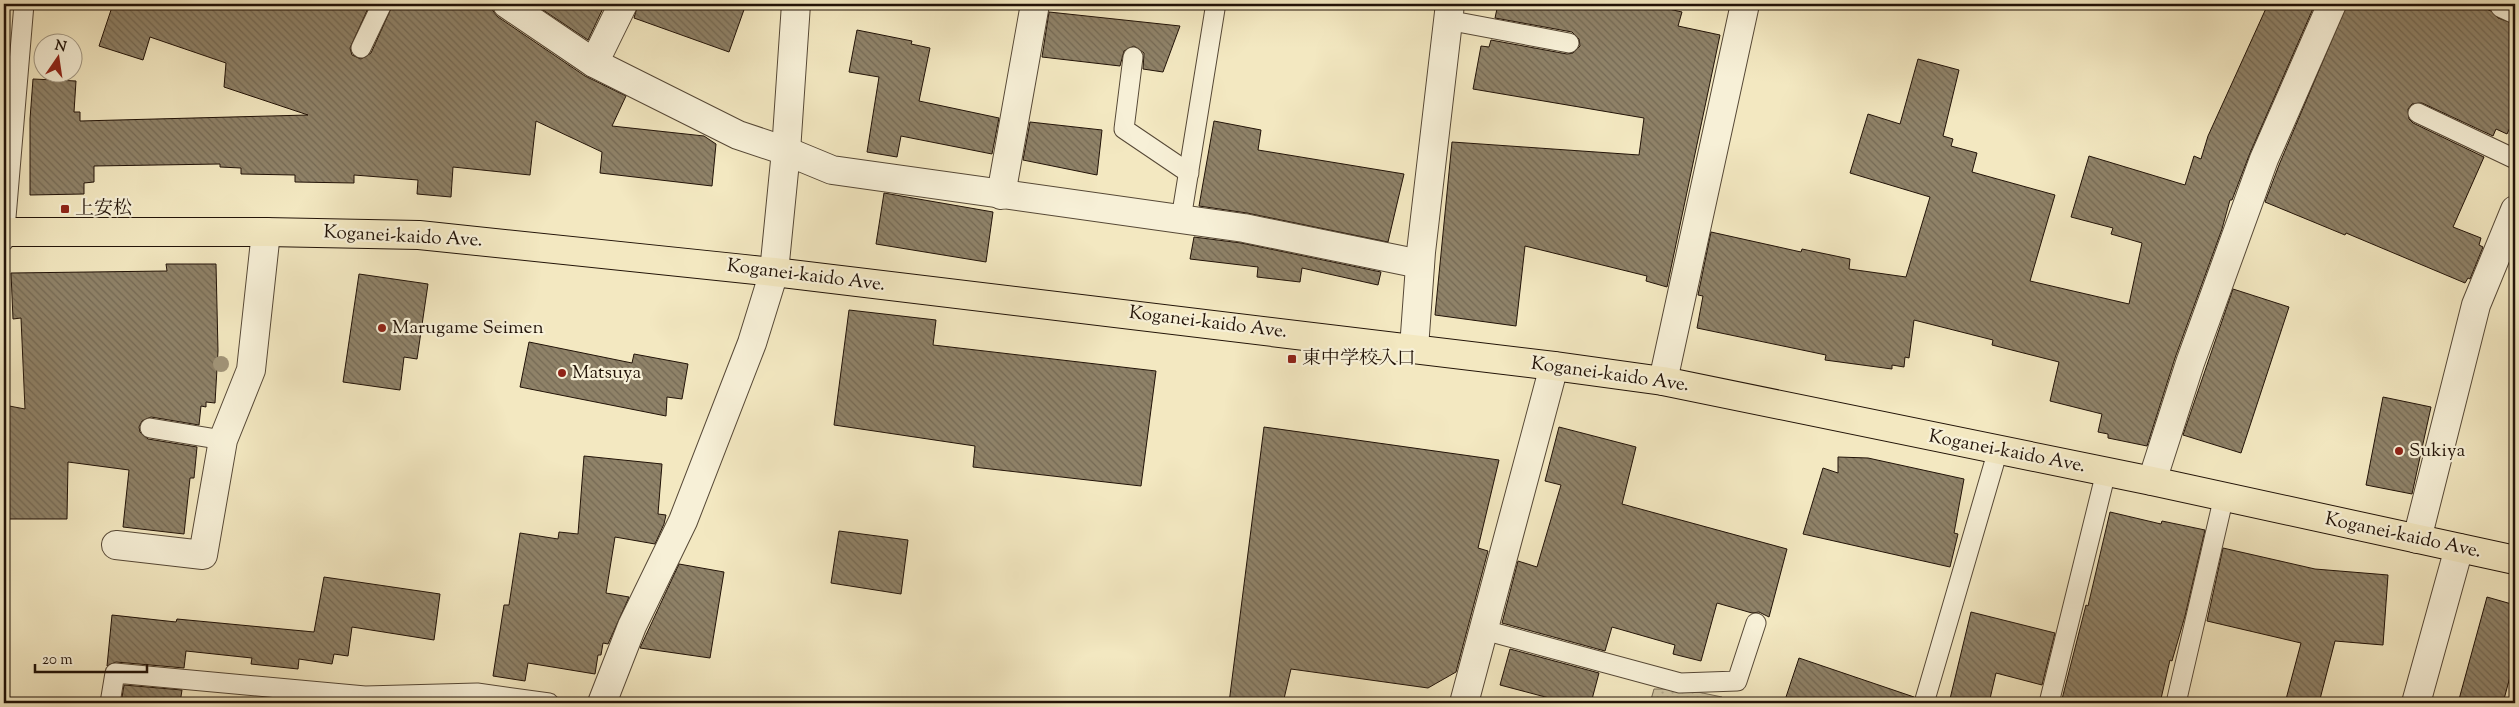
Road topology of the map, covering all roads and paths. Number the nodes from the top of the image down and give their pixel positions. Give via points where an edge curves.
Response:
1 (24, 4) edge
2 (382, 4) edge
3 (507, 4) edge
4 (623, 4) edge
5 (796, 4) edge
6 (1035, 4) edge
7 (1745, 4) edge
8 (2332, 4) edge
9 (2504, 4) edge
10 (1215, 9) dead end
11 (2515, 9) edge
12 (1448, 12) edge
13 (1569, 43) dead end
14 (361, 48) dead end
15 (1133, 57) dead end
16 (594, 63) junction
17 (2418, 113) dead end
18 (786, 151) junction
19 (2515, 160) edge
20 (1189, 173) junction
21 (1002, 195) junction
22 (2515, 210) edge
23 (1181, 219) junction
24 (266, 232) junction
25 (4, 235) edge
26 (1420, 264) junction
27 (774, 272) junction
28 (1414, 348) junction
29 (1554, 366) junction
30 (1662, 381) junction
31 (150, 428) dead end
32 (223, 440) junction
33 (1998, 450) junction
34 (2106, 472) junction
35 (2152, 481) junction
36 (2224, 496) junction
37 (2417, 539) junction
38 (116, 545) dead end
39 (2459, 548) junction
40 (2515, 560) edge
41 (1756, 623) dead end
42 (1484, 630) junction
43 (110, 703) edge
44 (549, 703) edge
45 (602, 703) edge
46 (1464, 703) edge
47 (1924, 703) edge
48 (2049, 703) edge
49 (2176, 703) edge
50 (2416, 703) edge

1 - 25 lane
2 - 14 lane
3 - 16 street
4 - 16 street
5 - 18 street
6 - 21 street
7 - 30 street
8 - 35 street via 2264,159 2190,363
9 - 11 street
10 - 20 lane
12 - 13 lane
12 - 26 street
15 - 20 lane via 1124,129
16 - 18 street via 738,135
17 - 19 lane
18 - 21 street via 832,170
18 - 27 street
20 - 23 lane
21 - 23 street
22 - 37 street via 2476,305
23 - 26 street via 1244,228
24 - 25 main road, Koganei-kaido Ave.
24 - 27 main road, Koganei-kaido Ave. via 419,235
24 - 32 street via 251,370
26 - 28 street
27 - 28 main road, Koganei-kaido Ave.
27 - 45 street via 752,343 682,521 632,626
28 - 29 main road, Koganei-kaido Ave.
29 - 30 main road, Koganei-kaido Ave.
29 - 42 street
30 - 33 main road, Koganei-kaido Ave.
31 - 32 lane
32 - 38 street via 204,554
33 - 34 main road, Koganei-kaido Ave.
33 - 47 lane
34 - 35 main road, Koganei-kaido Ave.
34 - 48 lane
35 - 36 main road, Koganei-kaido Ave.
36 - 37 main road, Koganei-kaido Ave.
36 - 49 lane
37 - 39 main road, Koganei-kaido Ave.
39 - 40 main road, Koganei-kaido Ave.
39 - 50 street
41 - 42 lane via 1737,681 1680,683
42 - 46 street
43 - 44 lane via 115,673 365,696 477,693

